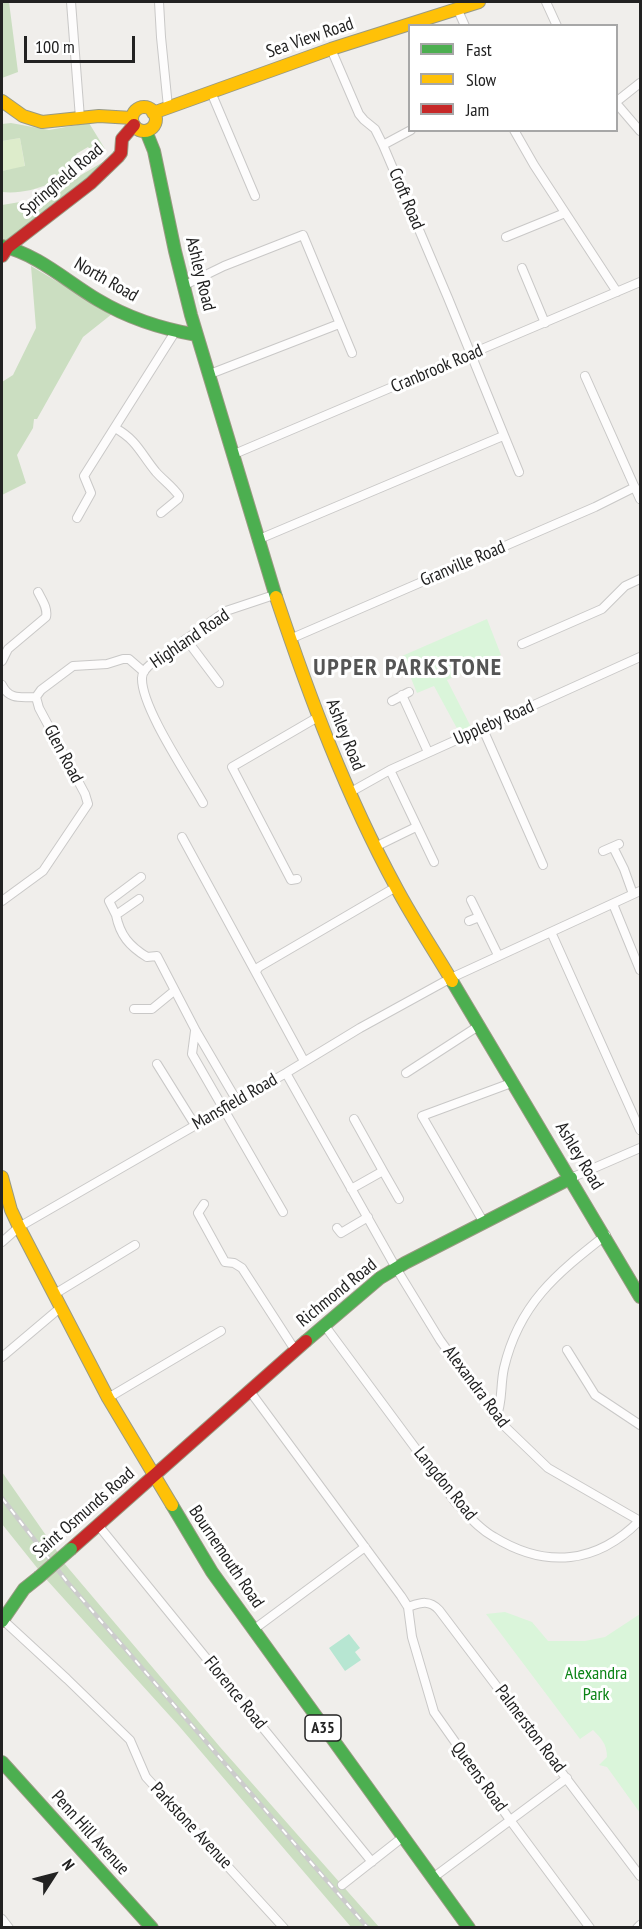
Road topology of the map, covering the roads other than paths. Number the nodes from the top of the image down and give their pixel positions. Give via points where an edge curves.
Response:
1 (71, 2) edge
2 (159, 2) edge
3 (479, 2) edge
4 (546, 2) edge
5 (457, 8) junction
6 (464, 24) edge
7 (556, 24) edge
8 (331, 49) junction
9 (640, 83) edge
10 (211, 92) junction
11 (618, 100) edge
12 (2, 101) edge
13 (618, 104) edge
14 (168, 107) junction
15 (153, 112) junction
16 (80, 118) junction
17 (133, 121) junction
18 (146, 131) junction
19 (640, 131) edge
20 (408, 132) edge
21 (515, 132) edge
22 (383, 145) junction
23 (255, 196) dead end
24 (566, 213) junction
25 (506, 237) dead end
26 (4, 250) edge
27 (522, 268) dead end
28 (640, 282) edge
29 (183, 286) junction
30 (617, 292) junction
31 (545, 323) junction
32 (339, 324) junction
33 (175, 332) junction
34 (197, 335) junction
35 (352, 353) dead end
36 (471, 355) junction
37 (210, 374) junction
38 (585, 376) dead end
39 (115, 428) junction
40 (503, 436) junction
41 (232, 455) junction
42 (519, 472) dead end
43 (635, 487) junction
44 (640, 499) edge
45 (161, 513) dead end
46 (77, 518) dead end
47 (257, 540) junction
48 (640, 579) edge
49 (38, 592) dead end
50 (274, 595) junction
51 (186, 639) junction
52 (290, 639) junction
53 (522, 644) dead end
54 (640, 657) edge
55 (2, 661) edge
56 (144, 672) junction
57 (219, 683) dead end
58 (2, 685) edge
59 (36, 698) junction
60 (392, 701) dead end
61 (318, 717) junction
62 (483, 727) junction
63 (428, 752) junction
64 (390, 770) junction
65 (349, 793) junction
66 (203, 803) dead end
67 (416, 827) junction
68 (182, 837) dead end
69 (375, 847) junction
70 (603, 851) dead end
71 (434, 862) dead end
72 (543, 865) dead end
73 (141, 877) dead end
74 (292, 882) dead end
75 (396, 887) junction
76 (637, 892) edge
77 (139, 899) dead end
78 (471, 900) dead end
79 (2, 901) edge
80 (613, 904) junction
81 (116, 915) junction
82 (479, 917) junction
83 (469, 921) dead end
84 (551, 932) junction
85 (498, 955) junction
86 (640, 966) edge
87 (256, 971) junction
88 (451, 978) junction
89 (174, 991) junction
90 (134, 1010) dead end
91 (480, 1026) junction
92 (195, 1031) junction
93 (304, 1061) junction
94 (157, 1064) dead end
95 (286, 1073) junction
96 (405, 1073) dead end
97 (514, 1082) junction
98 (237, 1101) junction
99 (223, 1109) junction
100 (354, 1119) dead end
101 (195, 1125) junction
102 (640, 1130) edge
103 (640, 1148) edge
104 (383, 1171) junction
105 (2, 1178) edge
106 (571, 1178) junction
107 (351, 1189) junction
108 (399, 1199) dead end
109 (204, 1204) dead end
110 (283, 1212) dead end
111 (368, 1217) junction
112 (484, 1222) junction
113 (20, 1227) junction
114 (337, 1228) dead end
115 (606, 1235) junction
116 (2, 1242) edge
117 (135, 1245) dead end
118 (396, 1268) junction
119 (639, 1289) edge
120 (53, 1295) junction
121 (60, 1308) junction
122 (325, 1326) junction
123 (221, 1331) dead end
124 (295, 1350) junction
125 (567, 1350) dead end
126 (2, 1358) edge
127 (249, 1390) junction
128 (108, 1398) junction
129 (495, 1418) junction
130 (640, 1425) edge
131 (153, 1476) junction
132 (640, 1520) edge
133 (98, 1525) junction
134 (365, 1547) junction
135 (408, 1607) junction
136 (2, 1620) edge
137 (254, 1630) junction
138 (2, 1762) edge
139 (567, 1778) junction
140 (510, 1820) junction
141 (403, 1837) junction
142 (372, 1862) junction
143 (640, 1876) edge
144 (434, 1878) junction
145 (342, 1885) dead end
146 (2, 1919) edge
147 (279, 1926) edge
148 (9, 1928) edge
149 (152, 1928) edge
150 (469, 1928) edge
151 (590, 1928) edge

1 - 16 street
2 - 14 street
3 - 5 main road, Sea View Road
4 - 7 street
5 - 6 street
5 - 8 main road, Sea View Road
8 - 10 main road, Sea View Road
8 - 22 street, Croft Road via 359,114 375,129
9 - 11 street
10 - 14 main road, Sea View Road
10 - 23 street
12 - 16 main road via 22,116 42,122
13 - 19 street
14 - 15 main road, Sea View Road
15 - 17 main road via 139,109
15 - 18 main road via 154,125
16 - 17 main road via 113,116
17 - 18 main road via 139,130
17 - 26 main road, Springfield Road via 122,139 122,153 91,183
18 - 29 main road, Ashley Road via 155,155
20 - 22 street
21 - 24 street
22 - 36 street, Croft Road
24 - 25 street
24 - 30 street
26 - 33 main road, North Road via 23,251 96,298 134,318
27 - 31 street
28 - 30 street, Cranbrook Road
29 - 32 street via 303,234
29 - 34 main road, Ashley Road
30 - 31 street, Cranbrook Road
31 - 36 street, Cranbrook Road
32 - 35 street
32 - 37 street
33 - 34 main road, North Road
33 - 39 street
34 - 37 main road, Ashley Road
36 - 40 street, Croft Road
36 - 41 street, Cranbrook Road
37 - 41 main road, Ashley Road
38 - 43 street
39 - 45 street via 137,444 156,472 179,495
39 - 46 street via 84,476 91,493
40 - 42 street, Croft Road
40 - 47 street
41 - 47 main road, Ashley Road
43 - 44 street
43 - 52 street, Granville Road
47 - 50 main road, Ashley Road
48 - 53 street via 625,586 602,609
49 - 55 street via 47,613 46,623 8,649
50 - 51 street, Highland Road via 226,611
50 - 52 main road, Ashley Road
51 - 56 street, Highland Road
51 - 57 street
52 - 61 main road, Ashley Road
54 - 62 street, Uppleby Road
56 - 59 street via 123,658 107,664 73,666
56 - 66 street, Highland Road via 143,684 153,717
58 - 59 street via 16,698
59 - 79 street, Glen Road via 88,804 43,871
60 - 63 street via 406,694
61 - 65 main road, Ashley Road
61 - 74 street via 230,767
62 - 63 street, Uppleby Road
62 - 72 street
63 - 64 street, Uppleby Road
64 - 65 street, Uppleby Road
64 - 67 street
65 - 69 main road, Ashley Road
67 - 69 street
67 - 71 street
68 - 87 street
69 - 75 main road, Ashley Road
70 - 76 street via 616,846
73 - 81 street via 109,901
75 - 87 street
75 - 88 main road, Ashley Road
76 - 80 street, Mansfield Road
77 - 81 street
78 - 82 street
80 - 84 street, Mansfield Road
80 - 86 street
81 - 89 street via 125,940 147,957 157,956
82 - 83 street
82 - 85 street
84 - 85 street, Mansfield Road
84 - 102 street
85 - 88 street, Mansfield Road
87 - 93 street
88 - 91 main road, Ashley Road
88 - 93 street, Mansfield Road
89 - 90 street via 152,1009
89 - 92 street
91 - 96 street
91 - 97 main road, Ashley Road
92 - 98 street
92 - 99 street via 192,1054
93 - 95 street, Mansfield Road
94 - 101 street
95 - 98 street, Mansfield Road
95 - 107 street, Alexandra Road
97 - 106 main road, Ashley Road
97 - 112 street via 422,1116
98 - 99 street, Mansfield Road
99 - 101 street, Mansfield Road
99 - 110 street
100 - 104 street
101 - 113 street, Mansfield Road
103 - 106 street
104 - 107 street
104 - 108 street
105 - 113 main road, Bournemouth Road / A35
106 - 112 main road, Richmond Road
106 - 115 main road, Ashley Road
107 - 111 street, Alexandra Road
109 - 124 street via 198,1213 225,1262 242,1268
111 - 114 street via 341,1233
111 - 118 street, Alexandra Road
112 - 118 main road, Richmond Road
113 - 116 street, Mansfield Road
113 - 120 main road, Bournemouth Road / A35
115 - 119 main road, Ashley Road
115 - 129 street via 550,1282 526,1311 503,1370 501,1406
117 - 120 street
118 - 122 main road, Richmond Road
118 - 129 street, Alexandra Road
120 - 121 main road, Bournemouth Road / A35
121 - 126 street
121 - 128 main road, Bournemouth Road / A35
122 - 124 main road, Richmond Road
122 - 132 street, Langdon Road via 456,1503 492,1537 540,1557 576,1557 607,1546
123 - 128 street
124 - 127 main road, Richmond Road
125 - 130 street via 595,1395
127 - 131 main road, Richmond Road
127 - 134 street
128 - 131 main road, Bournemouth Road / A35
129 - 132 street, Alexandra Road via 548,1468
131 - 133 main road, Saint Osmunds Road
131 - 137 main road, Bournemouth Road / A35 via 212,1572
133 - 136 main road, Saint Osmunds Road, bridge via 24,1590
133 - 142 street, Florence Road
134 - 135 street
134 - 137 street
135 - 139 street, Palmerston Road via 425,1602 435,1605
135 - 140 street, Queens Road via 412,1637 434,1713
136 - 147 street, Parkstone Avenue via 130,1740 146,1777
137 - 141 main road, Bournemouth Road / A35
138 - 149 main road, Penn Hill Avenue
139 - 140 street
139 - 143 street, Palmerston Road
140 - 144 street
140 - 151 street, Queens Road
141 - 142 street
141 - 144 main road, Bournemouth Road / A35
142 - 145 street
144 - 150 main road, Bournemouth Road / A35
146 - 148 street

